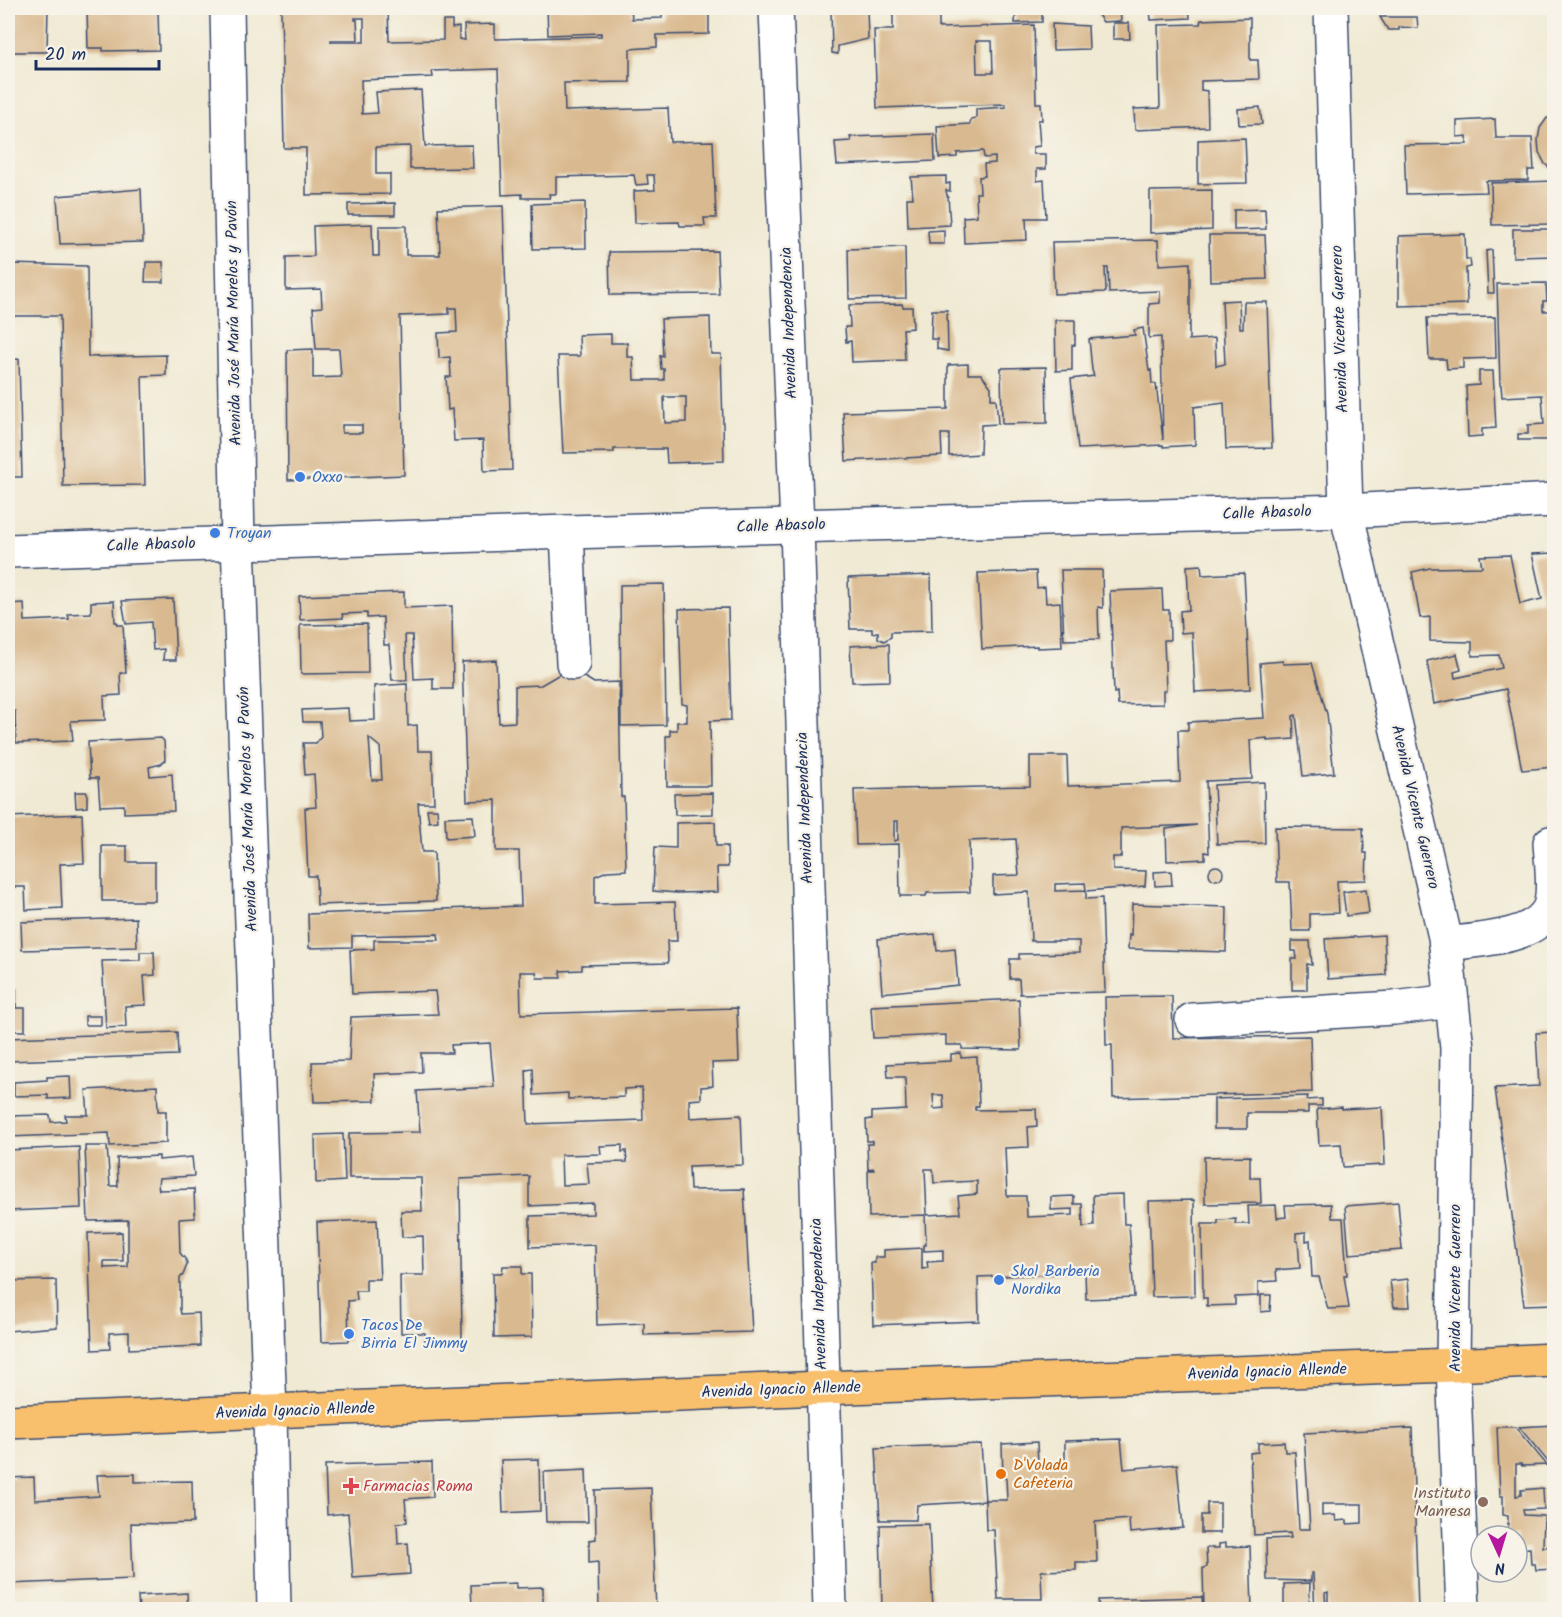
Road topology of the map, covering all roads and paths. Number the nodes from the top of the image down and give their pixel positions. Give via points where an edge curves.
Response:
1 (228, 8) edge
2 (776, 8) edge
3 (1331, 8) edge
4 (1554, 500) edge
5 (1346, 511) junction
6 (797, 526) junction
7 (567, 532) junction
8 (238, 542) junction
9 (8, 551) edge
10 (573, 663) dead end
11 (1550, 843) dead end
12 (1446, 944) junction
13 (1452, 1001) junction
14 (1192, 1020) dead end
15 (1554, 1360) edge
16 (1453, 1365) junction
17 (822, 1388) junction
18 (270, 1412) junction
19 (8, 1422) edge
20 (274, 1610) edge
21 (830, 1610) edge
22 (1463, 1610) edge

1 - 8 street, Avenida José María Morelos y Pavón
2 - 6 street, Avenida Independencia
3 - 5 street, Avenida Vicente Guerrero
4 - 5 street, Calle Abasolo
5 - 6 street, Calle Abasolo
5 - 12 street, Avenida Vicente Guerrero
6 - 7 street, Calle Abasolo
6 - 17 street, Avenida Independencia
7 - 8 street, Calle Abasolo
7 - 10 street
8 - 9 street, Calle Abasolo
8 - 18 street, Avenida José María Morelos y Pavón
11 - 12 street via 1553,884 1549,909 1536,924 1515,934
12 - 13 street, Avenida Vicente Guerrero
13 - 14 street
13 - 16 street, Avenida Vicente Guerrero via 1457,1048
15 - 16 main road, Avenida Ignacio Allende
16 - 17 main road, Avenida Ignacio Allende
16 - 22 street, Avenida Vicente Guerrero
17 - 18 main road, Avenida Ignacio Allende
17 - 21 street, Avenida Independencia
18 - 19 main road, Avenida Ignacio Allende
18 - 20 street, Avenida José María Morelos y Pavón

